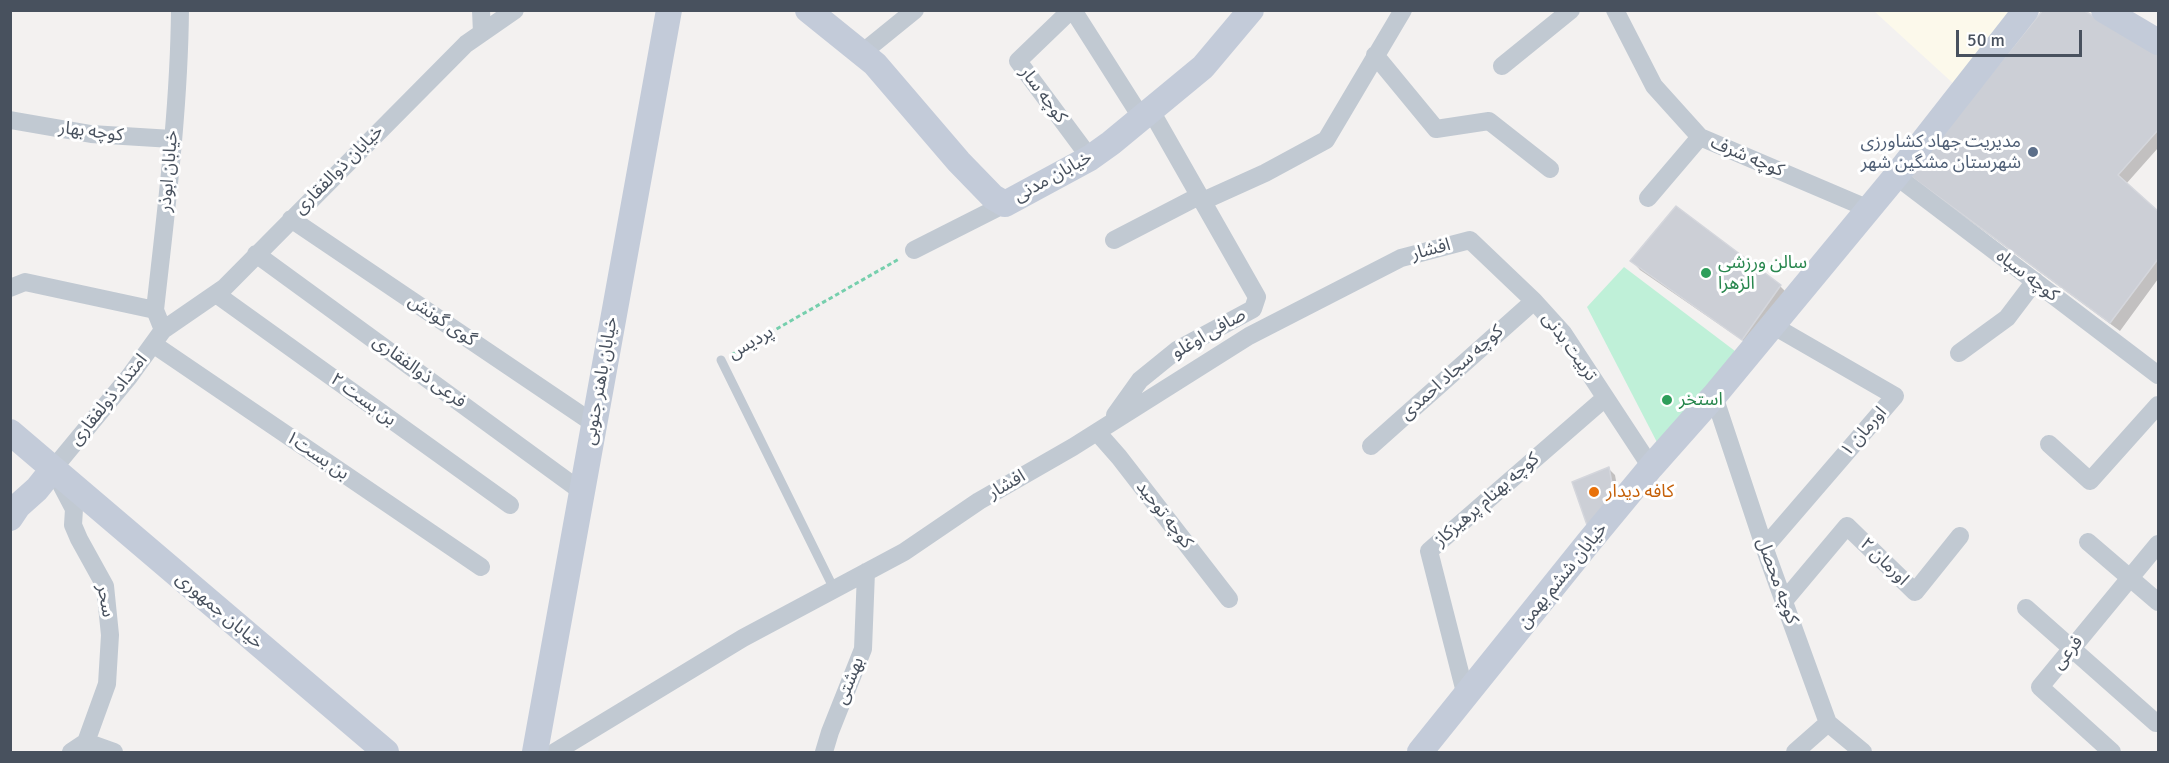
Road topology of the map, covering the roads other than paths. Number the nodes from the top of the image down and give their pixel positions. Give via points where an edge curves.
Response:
1 (180, 10) edge
2 (481, 10) edge
3 (515, 10) edge
4 (669, 10) edge
5 (808, 10) edge
6 (915, 10) edge
7 (1072, 10) edge
8 (1251, 10) edge
9 (1403, 10) edge
10 (1571, 10) edge
11 (1615, 10) edge
12 (2026, 10) edge
13 (2104, 10) edge
14 (482, 33) junction
15 (2158, 42) edge
16 (862, 53) junction
17 (1375, 55) junction
18 (1502, 66) dead end
19 (1145, 113) junction
20 (10, 120) edge
21 (1700, 137) junction
22 (172, 138) junction
23 (1090, 158) junction
24 (1550, 169) dead end
25 (1896, 176) junction
26 (1648, 198) dead end
27 (1201, 199) junction
28 (1005, 204) junction
29 (1869, 209) junction
30 (291, 219) junction
31 (1114, 240) dead end
32 (1470, 240) joint
33 (914, 250) road end
34 (256, 254) junction
35 (2035, 281) junction
36 (10, 288) edge
37 (216, 294) junction
38 (1534, 301) junction
39 (155, 310) junction
40 (1772, 325) junction
41 (158, 337) junction
42 (1959, 353) dead end
43 (721, 360) road end
44 (2158, 375) edge
45 (1714, 396) junction
46 (1605, 398) junction
47 (2158, 405) edge
48 (593, 423) junction
49 (1103, 428) junction
50 (10, 432) edge
51 (2049, 444) dead end
52 (1371, 446) dead end
53 (1651, 467) junction
54 (53, 469) junction
55 (581, 491) junction
56 (510, 505) dead end
57 (10, 518) edge
58 (1960, 536) dead end
59 (2088, 542) dead end
60 (2158, 544) edge
61 (1764, 548) junction
62 (481, 567) dead end
63 (866, 572) junction
64 (2130, 578) junction
65 (834, 589) junction
66 (1229, 599) dead end
67 (1784, 601) junction
68 (2158, 602) edge
69 (2026, 608) dead end
70 (2072, 648) junction
71 (1466, 696) junction
72 (1828, 723) junction
73 (2156, 723) dead end
74 (79, 747) edge
75 (114, 753) edge
76 (386, 753) edge
77 (535, 753) edge
78 (555, 753) edge
79 (824, 753) edge
80 (1420, 753) edge
81 (1794, 753) edge
82 (1863, 753) edge
83 (2112, 753) edge

1 - 22 street, خیابان ابوذر
2 - 14 street
3 - 14 street, خیابان ذوالفقاری
4 - 48 street, خیابان باهنر جنوبی
5 - 16 street, خیابان مدنی
6 - 16 street
7 - 19 street, صافی اوغلو
7 - 23 street, کوچه سار via 1018,61
8 - 19 street, خیابان مدنی via 1203,67
9 - 17 street
10 - 18 street
11 - 21 street, کوچه شرف via 1654,86
12 - 25 street, خیابان ششم بهمن
13 - 15 street
14 - 30 street, خیابان ذوالفقاری via 466,44
16 - 28 street, خیابان مدنی via 959,162
17 - 24 street via 1436,129 1489,121
17 - 27 street via 1326,140 1265,173
19 - 23 street, خیابان مدنی
19 - 27 street, صافی اوغلو
20 - 22 street, کوچه بهار via 91,134
21 - 26 street
21 - 29 street, کوچه شرف
22 - 39 street, خیابان ابوذر
23 - 28 street, خیابان مدنی
25 - 29 street, خیابان ششم بهمن
25 - 35 street, کوچه سپاه
27 - 31 street
27 - 49 street, صافی اوغلو via 1257,297 1253,309 1177,350 1140,380
28 - 33 street
29 - 40 street, خیابان ششم بهمن
30 - 34 street, خیابان ذوالفقاری
30 - 48 street, گوی گونش
32 - 38 street, تربیت بدنی
32 - 49 street, افشار via 1401,258 1249,336
34 - 37 street, خیابان ذوالفقاری
34 - 55 street, فرعی ذوالفقاری
35 - 42 street via 2007,318
35 - 44 street, کوچه سپاه
36 - 39 street via 25,282
37 - 41 street, خیابان ذوالفقاری
37 - 56 street, بن بست ۲
38 - 46 street, تربیت بدنی via 1563,333
38 - 52 street, کوچه سجاد احمدی
39 - 41 street, خیابان ابوذر
40 - 45 street, خیابان ششم بهمن
40 - 61 street, اورمان ۱ via 1895,396
41 - 54 street, امتداد ذولفقاری
41 - 62 street, بن بست۱
43 - 65 lane, پردیس
45 - 53 street, خیابان ششم بهمن
45 - 61 street, کوچه محصل
46 - 53 street, تربیت بدنی
46 - 71 street, کوچه بهنام پرهیزکاز via 1429,550
47 - 51 street via 2090,481
48 - 55 street, خیابان باهنر جنوبی
49 - 63 street, افشار
49 - 66 street, کوچه توحید via 1119,457
50 - 54 street, خیابان جمهوری
53 - 71 street, خیابان ششم بهمن
54 - 57 street
54 - 74 street, سحر via 74,509 73,525 105,586 110,635 107,684
54 - 76 street, خیابان جمهوری
55 - 77 street, خیابان باهنر جنوبی
58 - 67 street, اورمان ۲ via 1915,592 1847,526
59 - 64 street
60 - 64 street, فرعی
61 - 67 street, کوچه محصل
63 - 65 street, افشار
63 - 79 street, بهشتی via 863,649
64 - 68 street
64 - 70 street, فرعی
65 - 78 street, افشار via 743,638
67 - 72 street, کوچه محصل
69 - 70 street
70 - 73 street
70 - 83 street, فرعی via 2040,687
71 - 80 street, خیابان ششم بهمن
72 - 81 street
72 - 82 street
74 - 75 street

